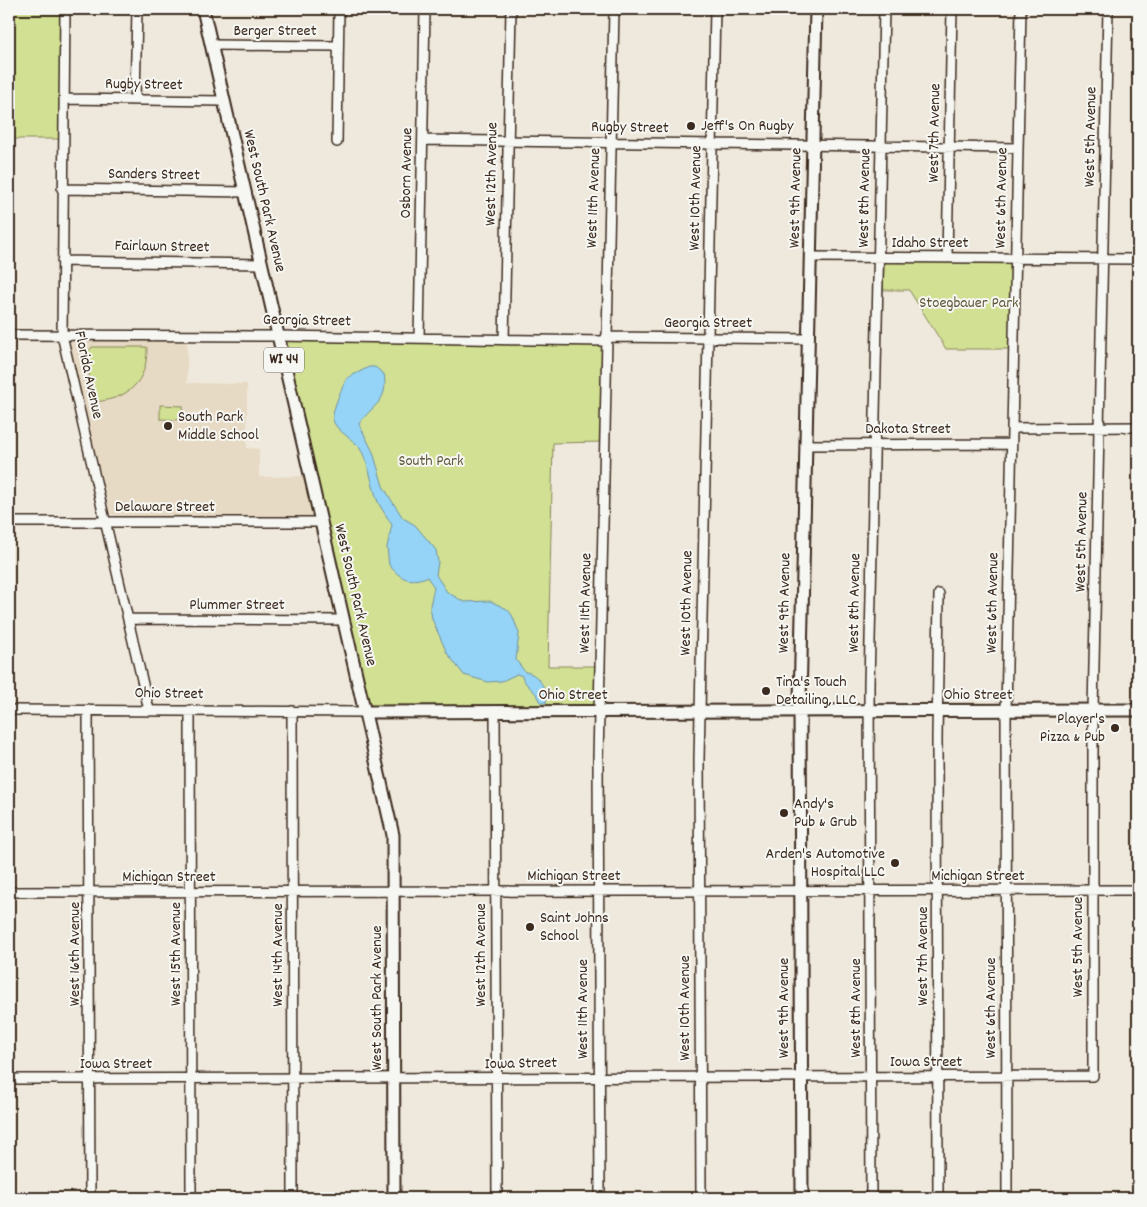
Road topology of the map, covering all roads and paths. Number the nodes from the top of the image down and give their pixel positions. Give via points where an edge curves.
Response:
1 (65, 9) edge
2 (137, 9) edge
3 (203, 9) edge
4 (339, 9) edge
5 (425, 9) edge
6 (511, 9) edge
7 (614, 9) edge
8 (715, 9) edge
9 (816, 9) edge
10 (884, 9) edge
11 (952, 9) edge
12 (1021, 9) edge
13 (1108, 9) edge
14 (211, 45) junction
15 (338, 46) junction
16 (64, 99) junction
17 (135, 100) junction
18 (224, 101) junction
19 (423, 140) junction
20 (337, 142) dead end
21 (508, 142) junction
22 (611, 142) junction
23 (712, 145) junction
24 (813, 146) junction
25 (881, 146) junction
26 (949, 146) junction
27 (1018, 148) junction
28 (62, 189) junction
29 (245, 192) junction
30 (811, 257) junction
31 (947, 257) junction
32 (879, 258) junction
33 (1015, 258) junction
34 (1103, 259) junction
35 (1138, 259) edge
36 (62, 261) junction
37 (262, 264) junction
38 (9, 335) edge
39 (62, 335) junction
40 (278, 336) junction
41 (419, 338) junction
42 (708, 338) junction
43 (606, 339) junction
44 (809, 339) junction
45 (504, 340) junction
46 (1099, 427) junction
47 (1138, 427) edge
48 (1012, 428) junction
49 (874, 444) junction
50 (1011, 444) junction
51 (805, 445) junction
52 (9, 522) edge
53 (106, 522) junction
54 (322, 522) junction
55 (939, 594) dead end
56 (129, 620) junction
57 (344, 620) junction
58 (9, 710) edge
59 (88, 710) junction
60 (149, 710) junction
61 (190, 710) junction
62 (1138, 710) edge
63 (292, 711) junction
64 (937, 711) junction
65 (1006, 711) junction
66 (1093, 711) junction
67 (365, 712) junction
68 (495, 712) junction
69 (598, 712) junction
70 (700, 712) junction
71 (799, 712) junction
72 (869, 712) junction
73 (870, 890) junction
74 (1006, 890) junction
75 (1138, 890) edge
76 (496, 891) junction
77 (597, 891) junction
78 (937, 891) junction
79 (1093, 891) junction
80 (9, 892) edge
81 (89, 892) junction
82 (191, 892) junction
83 (293, 892) junction
84 (394, 892) junction
85 (700, 892) junction
86 (800, 892) junction
87 (938, 1076) junction
88 (1007, 1076) junction
89 (1093, 1076) joint
90 (871, 1077) junction
91 (598, 1078) junction
92 (700, 1078) junction
93 (801, 1078) junction
94 (9, 1079) edge
95 (90, 1079) junction
96 (191, 1079) junction
97 (293, 1079) junction
98 (394, 1079) junction
99 (497, 1080) junction
100 (90, 1198) edge
101 (191, 1198) edge
102 (294, 1198) edge
103 (394, 1198) edge
104 (497, 1198) edge
105 (600, 1198) edge
106 (701, 1198) edge
107 (802, 1198) edge
108 (872, 1198) edge
109 (938, 1198) edge
110 (1007, 1198) edge

1 - 16 street, Florida Avenue
2 - 17 street
3 - 14 main road, West South Park Avenue / WI 44
4 - 15 street
5 - 19 street, Osborn Avenue
6 - 21 street, West 12th Avenue
7 - 22 street, West 11th Avenue
8 - 23 street, West 10th Avenue
9 - 24 main road, West 9th Avenue
10 - 25 street, West 8th Avenue
11 - 26 street, West 7th Avenue
12 - 27 street, West 6th Avenue
13 - 34 street, West 5th Avenue
14 - 15 street, Berger Street
14 - 18 main road, West South Park Avenue / WI 44
15 - 20 street
16 - 17 street, Rugby Street
16 - 28 street, Florida Avenue
17 - 18 street, Rugby Street
18 - 29 main road, West South Park Avenue / WI 44
19 - 21 street, Rugby Street
19 - 41 street, Osborn Avenue
21 - 22 street, Rugby Street
21 - 45 street, West 12th Avenue
22 - 23 street, Rugby Street
22 - 43 street, West 11th Avenue
23 - 24 street, Rugby Street
23 - 42 street, West 10th Avenue
24 - 25 street, Rugby Street
24 - 30 main road, West 9th Avenue
25 - 26 street, Rugby Street
25 - 32 street, West 8th Avenue
26 - 27 street, Rugby Street
26 - 31 street, West 7th Avenue
27 - 33 street, West 6th Avenue
28 - 29 street, Sanders Street
28 - 36 street, Florida Avenue
29 - 37 main road, West South Park Avenue / WI 44
30 - 32 street, Idaho Street
30 - 44 main road, West 9th Avenue
31 - 32 street, Idaho Street
31 - 33 street, Idaho Street
32 - 49 street, West 8th Avenue
33 - 34 street, Idaho Street
33 - 48 street, West 6th Avenue
34 - 35 street, Idaho Street
34 - 46 street, West 5th Avenue
36 - 37 street, Fairlawn Street
36 - 39 street, Florida Avenue
37 - 40 main road, West South Park Avenue / WI 44
38 - 39 street, Georgia Street
39 - 40 street, Georgia Street
39 - 53 street, Florida Avenue
40 - 41 street, Georgia Street
40 - 54 main road, West South Park Avenue / WI 44
41 - 45 street, Georgia Street
42 - 43 street, Georgia Street
42 - 44 street, Georgia Street
42 - 70 street, West 10th Avenue
43 - 45 street, Georgia Street
43 - 69 street, West 11th Avenue
44 - 51 main road, West 9th Avenue
46 - 47 street
46 - 48 street
46 - 66 street, West 5th Avenue
48 - 50 street, West 6th Avenue
49 - 50 street, Dakota Street
49 - 51 street, Dakota Street
49 - 72 street, West 8th Avenue
50 - 65 street, West 6th Avenue
51 - 71 main road, West 9th Avenue
52 - 53 street, Delaware Street
53 - 54 street, Delaware Street
53 - 56 street, Florida Avenue
54 - 57 main road, West South Park Avenue / WI 44
55 - 64 street, West 7th Avenue
56 - 57 street, Plummer Street
56 - 60 street, Florida Avenue
57 - 67 main road, West South Park Avenue / WI 44
58 - 59 street, Ohio Street
59 - 60 street, Ohio Street
59 - 81 street, West 16th Avenue
60 - 61 street, Ohio Street
61 - 63 street, Ohio Street
61 - 82 street, West 15th Avenue
62 - 66 main road, Ohio Street
63 - 67 street, Ohio Street
63 - 83 street, West 14th Avenue
64 - 65 main road, Ohio Street
64 - 72 main road, Ohio Street
64 - 78 street, West 7th Avenue
65 - 66 main road, Ohio Street
65 - 74 street, West 6th Avenue
66 - 79 street, West 5th Avenue
67 - 68 main road, Ohio Street
67 - 84 main road, West South Park Avenue via 392,835
68 - 69 main road, Ohio Street
68 - 76 street, West 12th Avenue
69 - 70 main road, Ohio Street
69 - 77 street, West 11th Avenue
70 - 71 main road, Ohio Street
70 - 85 street, West 10th Avenue
71 - 72 main road, Ohio Street
71 - 86 main road, West 9th Avenue
72 - 73 street, West 8th Avenue
73 - 78 street, Michigan Street
73 - 86 street, Michigan Street
73 - 90 street, West 8th Avenue
74 - 78 street, Michigan Street
74 - 79 street, Michigan Street
74 - 88 street, West 6th Avenue
75 - 79 street, Michigan Street
76 - 77 street, Michigan Street
76 - 84 street, Michigan Street
76 - 99 street, West 12th Avenue
77 - 85 street, Michigan Street
77 - 91 street, West 11th Avenue
78 - 87 street, West 7th Avenue
79 - 89 street, West 5th Avenue
80 - 81 street, Michigan Street
81 - 82 street, Michigan Street
81 - 95 street, West 16th Avenue
82 - 83 street, Michigan Street
82 - 96 street, West 15th Avenue
83 - 84 street, Michigan Street
83 - 97 street, West 14th Avenue
84 - 98 main road, West South Park Avenue
85 - 86 street, Michigan Street
85 - 92 street, West 10th Avenue
86 - 93 main road, West 9th Avenue
87 - 88 street, Iowa Street
87 - 90 street, Iowa Street
87 - 109 street, West 7th Avenue
88 - 89 street, Iowa Street
88 - 110 street, West 6th Avenue
90 - 93 street, Iowa Street
90 - 108 street, West 8th Avenue
91 - 92 street, Iowa Street
91 - 99 street, Iowa Street
91 - 105 street, West 11th Avenue
92 - 93 street, Iowa Street
92 - 106 street, West 10th Avenue
93 - 107 main road, West 9th Avenue
94 - 95 street, Iowa Street
95 - 96 street, Iowa Street
95 - 100 street, West 16th Avenue
96 - 97 street, Iowa Street
96 - 101 street, West 15th Avenue
97 - 98 street, Iowa Street
97 - 102 street, West 14th Avenue
98 - 99 street, Iowa Street
98 - 103 main road, West South Park Avenue
99 - 104 street, West 12th Avenue

